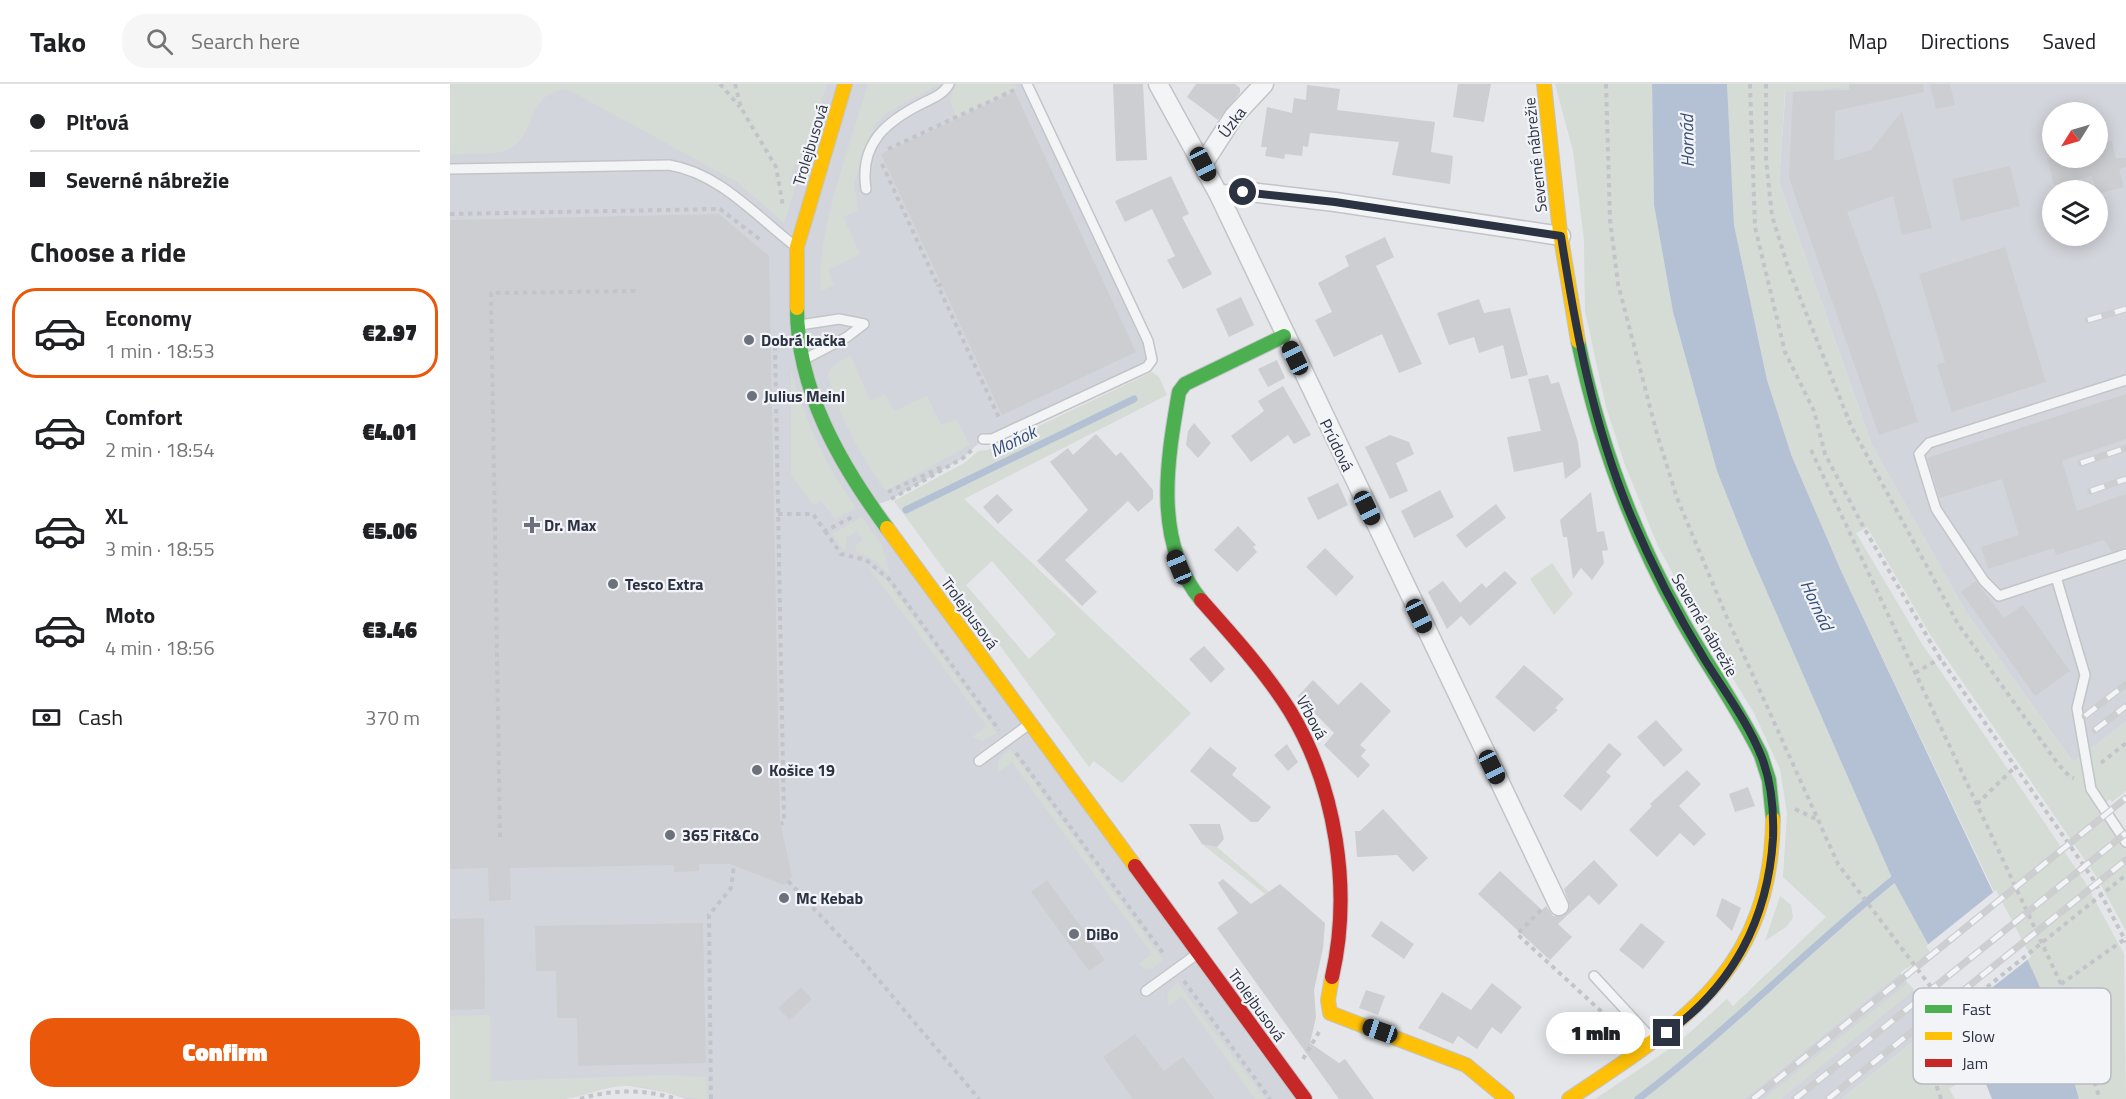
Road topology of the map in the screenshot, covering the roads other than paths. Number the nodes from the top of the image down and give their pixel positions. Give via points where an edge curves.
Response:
1 (845, 84) edge
2 (949, 84) edge
3 (1027, 84) edge
4 (1158, 84) edge
5 (1264, 84) edge
6 (1544, 84) edge
7 (1203, 164) junction
8 (450, 169) edge
9 (866, 189) dead end
10 (1218, 195) junction
11 (1561, 236) junction
12 (797, 247) junction
13 (797, 326) junction
14 (1284, 336) junction
15 (803, 360) junction
16 (2126, 380) edge
17 (983, 439) road end
18 (2126, 554) edge
19 (2056, 577) junction
20 (1030, 723) junction
21 (979, 761) dead end
22 (2126, 842) edge
23 (1556, 901) road end
24 (1199, 952) junction
25 (1594, 976) dead end
26 (1146, 991) dead end
27 (1650, 1036) junction
28 (1305, 1099) edge
29 (1507, 1099) edge
30 (1569, 1099) edge

1 - 12 street, Trolejbusová
2 - 9 lane via 939,95 900,115 881,130 869,154
3 - 17 lane via 1148,341 1152,360 1137,372 992,439
4 - 7 street, Prúdová
5 - 7 street, Úzka via 1234,116
6 - 11 street, Severné nábrežie
7 - 10 street, Prúdová
8 - 12 lane via 685,167 728,192
10 - 11 street via 1250,192 1335,202
10 - 14 street, Prúdová
11 - 27 street, Severné nábrežie via 1578,340 1594,412 1614,475 1655,568 1691,636 1755,741 1773,801 1768,880 1751,935 1720,985 1679,1024
12 - 13 street, Trolejbusová
13 - 15 street, Trolejbusová
13 - 15 lane via 839,319 864,324
14 - 23 street, Prúdová
14 - 29 street, Vŕbová via 1185,384 1179,392 1168,459 1175,556 1186,580 1277,690 1304,733 1326,800 1340,864 1341,908 1330,1013 1466,1065
15 - 20 street, Trolejbusová via 811,395 829,436 872,506
16 - 19 lane via 1929,443 1918,454 1936,509 1984,581 1999,596
18 - 19 lane
19 - 22 lane via 2085,675 2077,708 2091,789
20 - 21 lane
20 - 24 street, Trolejbusová
24 - 26 lane
24 - 28 street, Trolejbusová
25 - 27 lane
27 - 30 street, Severné nábrežie

